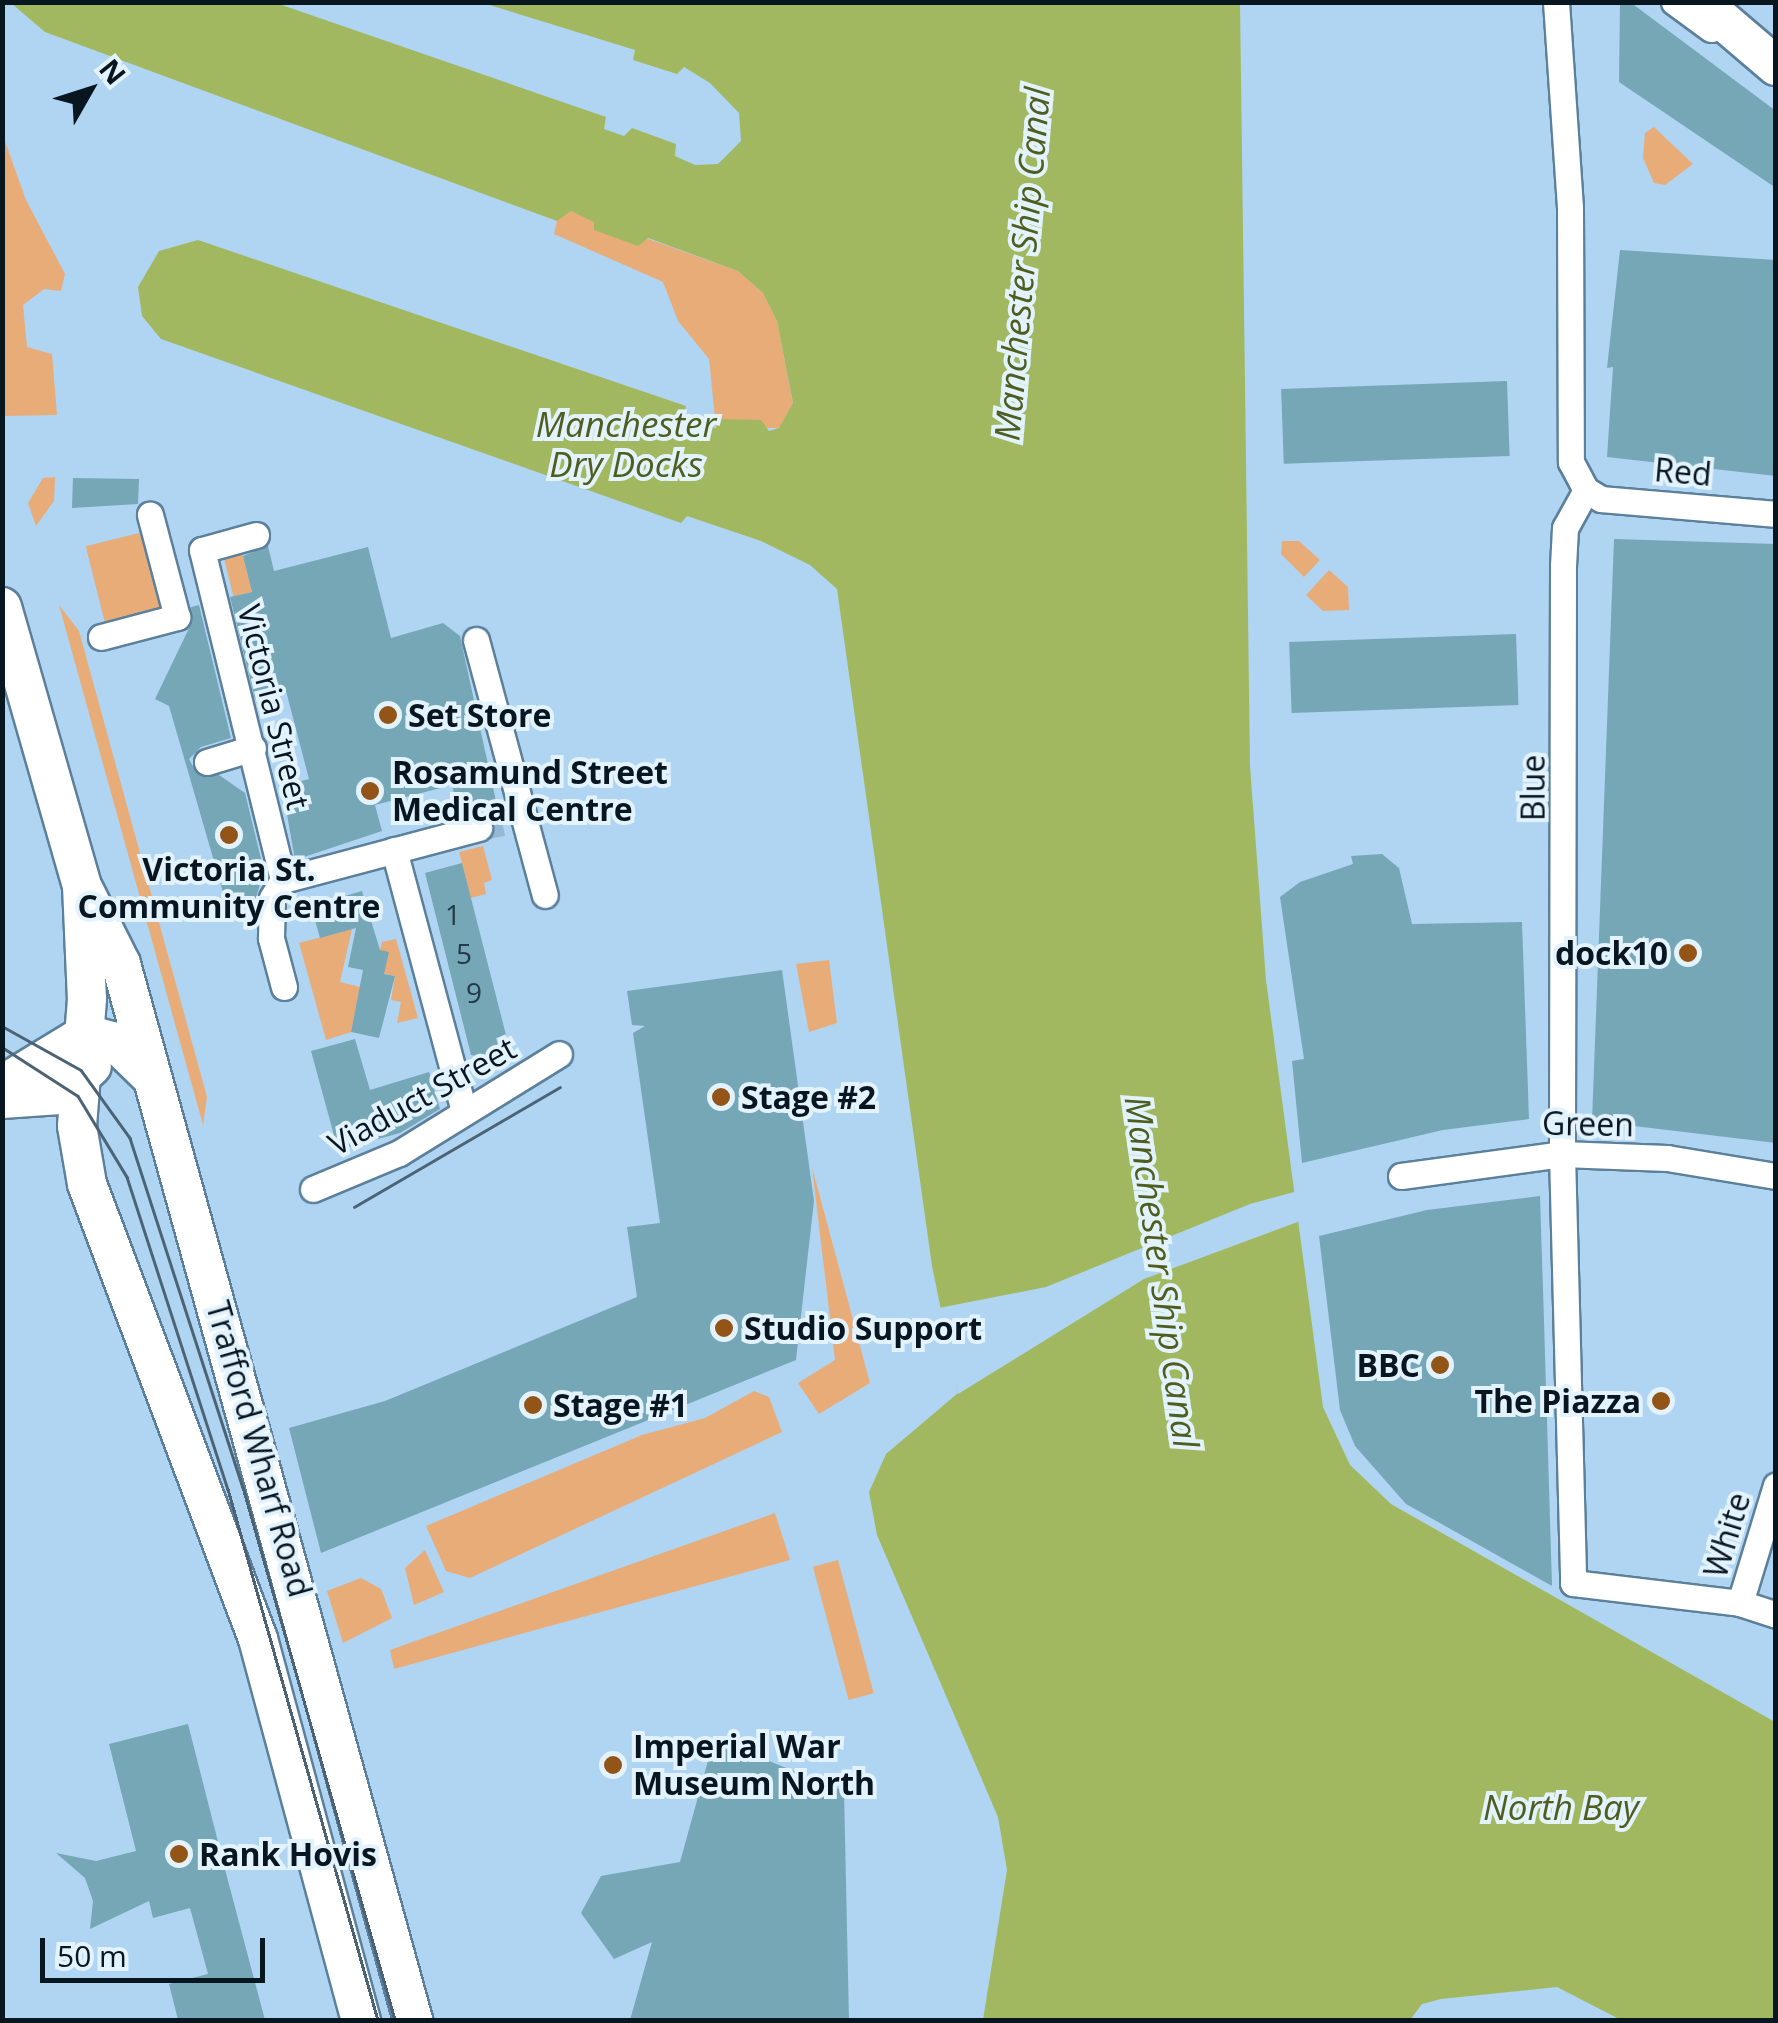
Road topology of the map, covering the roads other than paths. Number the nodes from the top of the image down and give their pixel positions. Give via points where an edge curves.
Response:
1 (1674, 2) edge
2 (1701, 2) edge
3 (1738, 2) edge
4 (1568, 4) edge
5 (1776, 37) edge
6 (1776, 66) edge
7 (1776, 76) edge
8 (1586, 490) junction
9 (1776, 514) edge
10 (150, 515) dead end
11 (256, 535) dead end
12 (2, 608) edge
13 (101, 637) dead end
14 (476, 640) dead end
15 (252, 748) junction
16 (208, 762) dead end
17 (502, 823) junction
18 (394, 850) junction
19 (283, 880) junction
20 (82, 886) junction
21 (545, 895) dead end
22 (284, 987) dead end
23 (112, 1033) junction
24 (559, 1054) dead end
25 (80, 1080) junction
26 (6, 1095) edge
27 (464, 1112) junction
28 (77, 1126) junction
29 (1562, 1154) junction
30 (1401, 1176) dead end
31 (1776, 1176) edge
32 (313, 1189) dead end
33 (1776, 1484) edge
34 (1740, 1604) junction
35 (1776, 1615) edge
36 (362, 2020) edge
37 (413, 2020) edge

1 - 7 street
2 - 6 street
3 - 5 street
4 - 8 street via 1562,64 1572,462
8 - 9 street, Red via 1601,499
8 - 29 street, Blue via 1564,528
10 - 13 street via 177,617
11 - 15 street, Victoria Street via 202,550
12 - 20 street
14 - 17 street
15 - 16 street
15 - 19 street, Victoria Street
17 - 18 street
17 - 21 street
18 - 19 street
18 - 27 street
19 - 22 street via 272,898 271,938
20 - 23 street
20 - 23 street via 115,943
23 - 25 street
23 - 26 street
23 - 37 street, Trafford Wharf Road via 152,1078 300,1590
24 - 27 street, Viaduct Street
25 - 26 street via 60,1094
25 - 28 street, Trafford Wharf Road
26 - 28 street
27 - 32 street, Viaduct Street via 399,1153
28 - 36 street, Trafford Wharf Road via 87,1184 111,1256 258,1639
29 - 30 street, Green
29 - 31 street, Green via 1667,1158
29 - 34 street, Blue via 1573,1583
33 - 34 street, White
34 - 35 street

